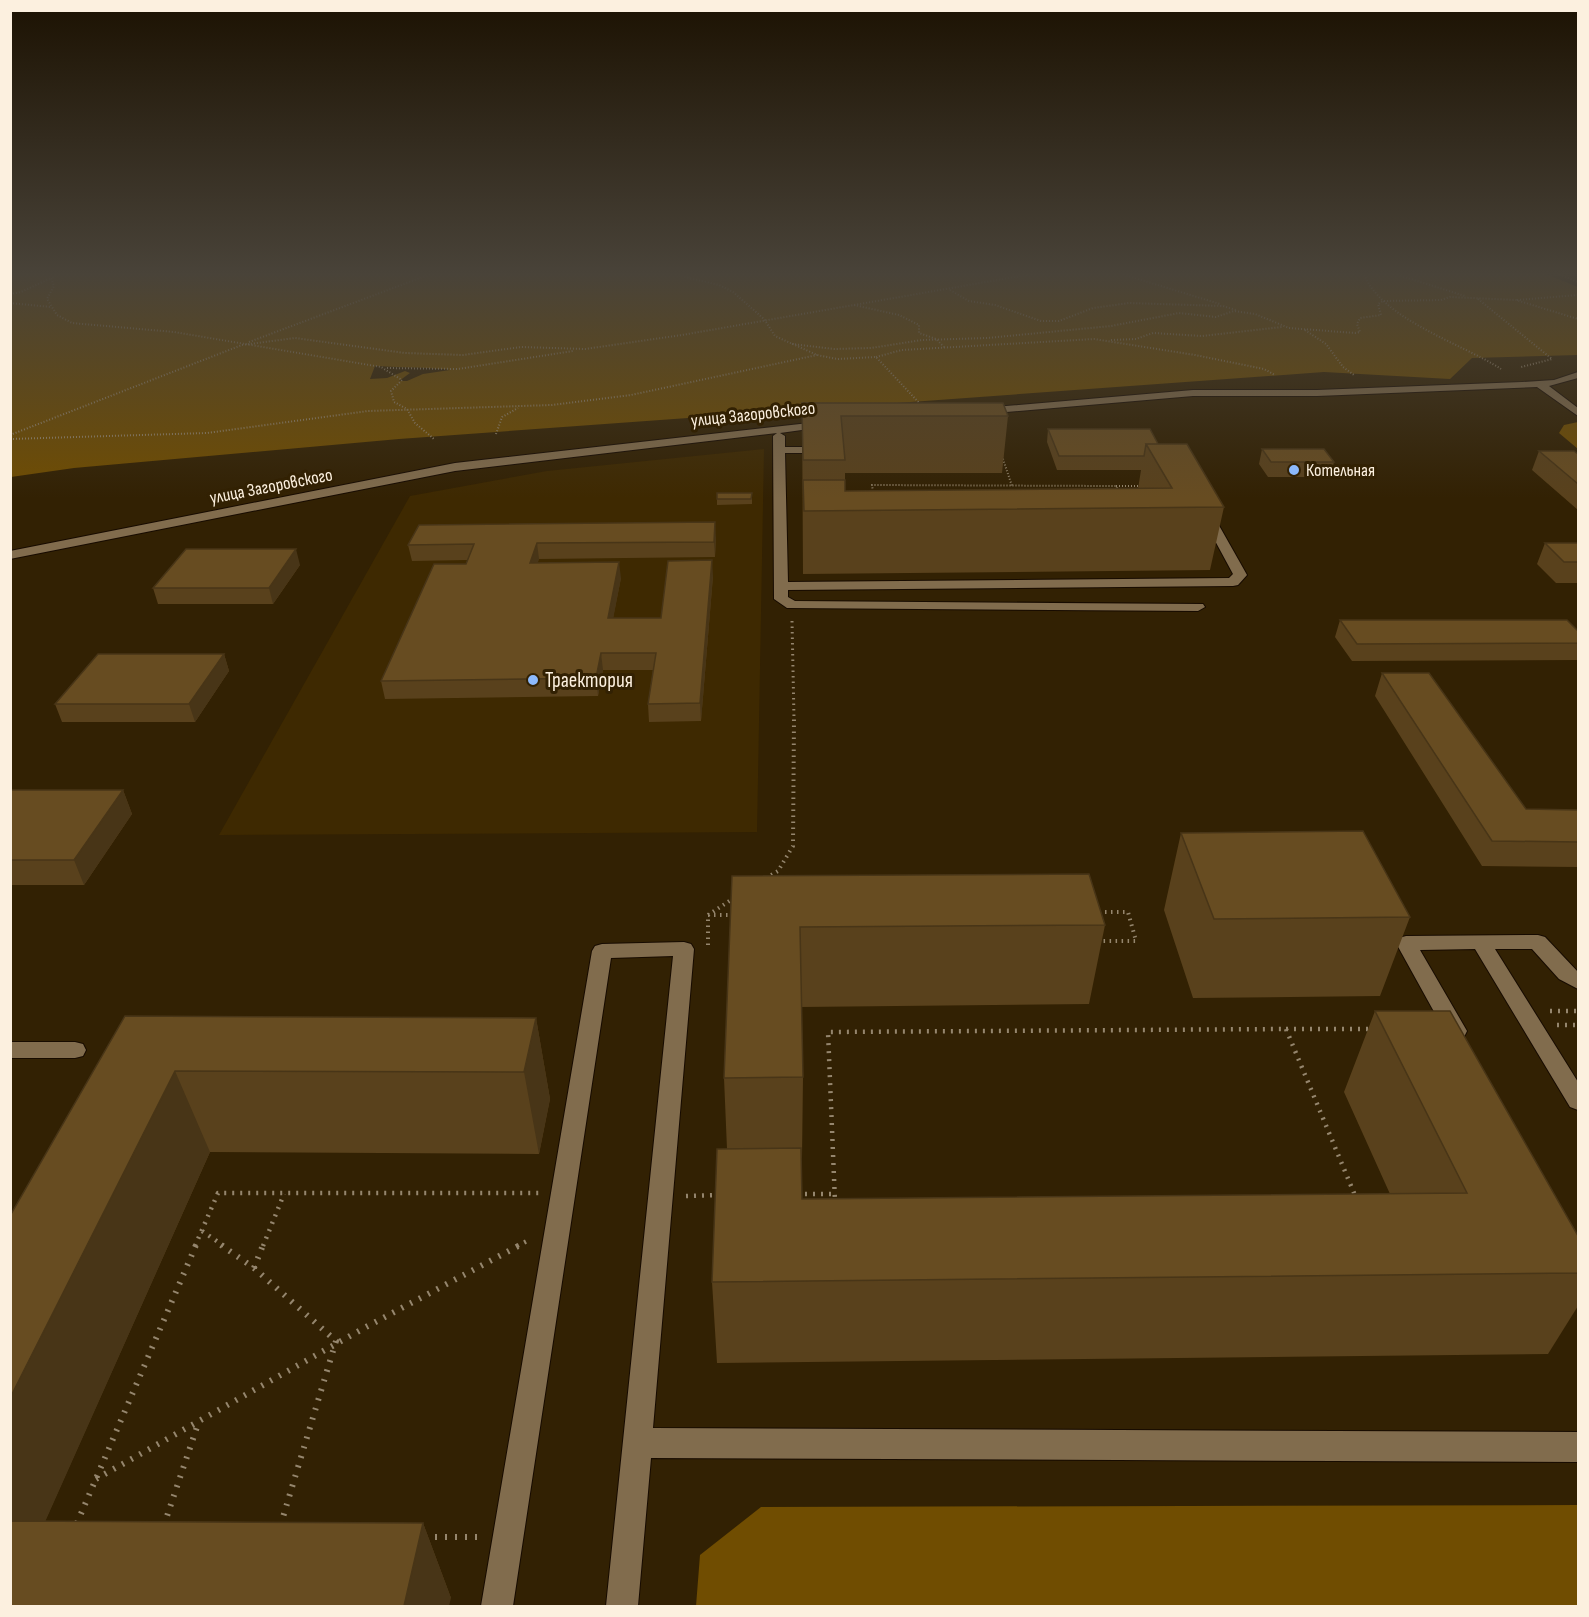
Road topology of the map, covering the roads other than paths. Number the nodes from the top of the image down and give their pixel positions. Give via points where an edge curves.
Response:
1 (1578, 375) edge
2 (1578, 381) edge
3 (1550, 385) junction
4 (1578, 399) edge
5 (1578, 413) edge
6 (780, 443) junction
7 (838, 450) edge
8 (1198, 497) edge
9 (10, 555) edge
10 (10, 564) edge
11 (781, 586) junction
12 (1198, 607) dead end
13 (1481, 943) junction
14 (1578, 982) edge
15 (1465, 1048) edge
16 (10, 1050) edge
17 (75, 1050) dead end
18 (1578, 1101) edge
19 (637, 1443) junction
20 (1578, 1447) edge
21 (497, 1606) edge
22 (622, 1606) edge

1 - 3 street
2 - 3 street
3 - 3 street via 1193,393 973,415 1198,400 1322,399
3 - 4 street
3 - 5 street
6 - 7 street
6 - 9 street, улица Загоровского via 842,427 455,467
6 - 10 street, улица Загоровского via 574,459 460,474
6 - 11 street
8 - 11 street via 1240,575 1233,582
11 - 12 street via 781,599 792,605
13 - 14 street via 1538,942 1568,977
13 - 15 street via 1406,943
13 - 18 street
16 - 17 street
19 - 20 street
19 - 21 street via 684,949 602,951
19 - 22 street

